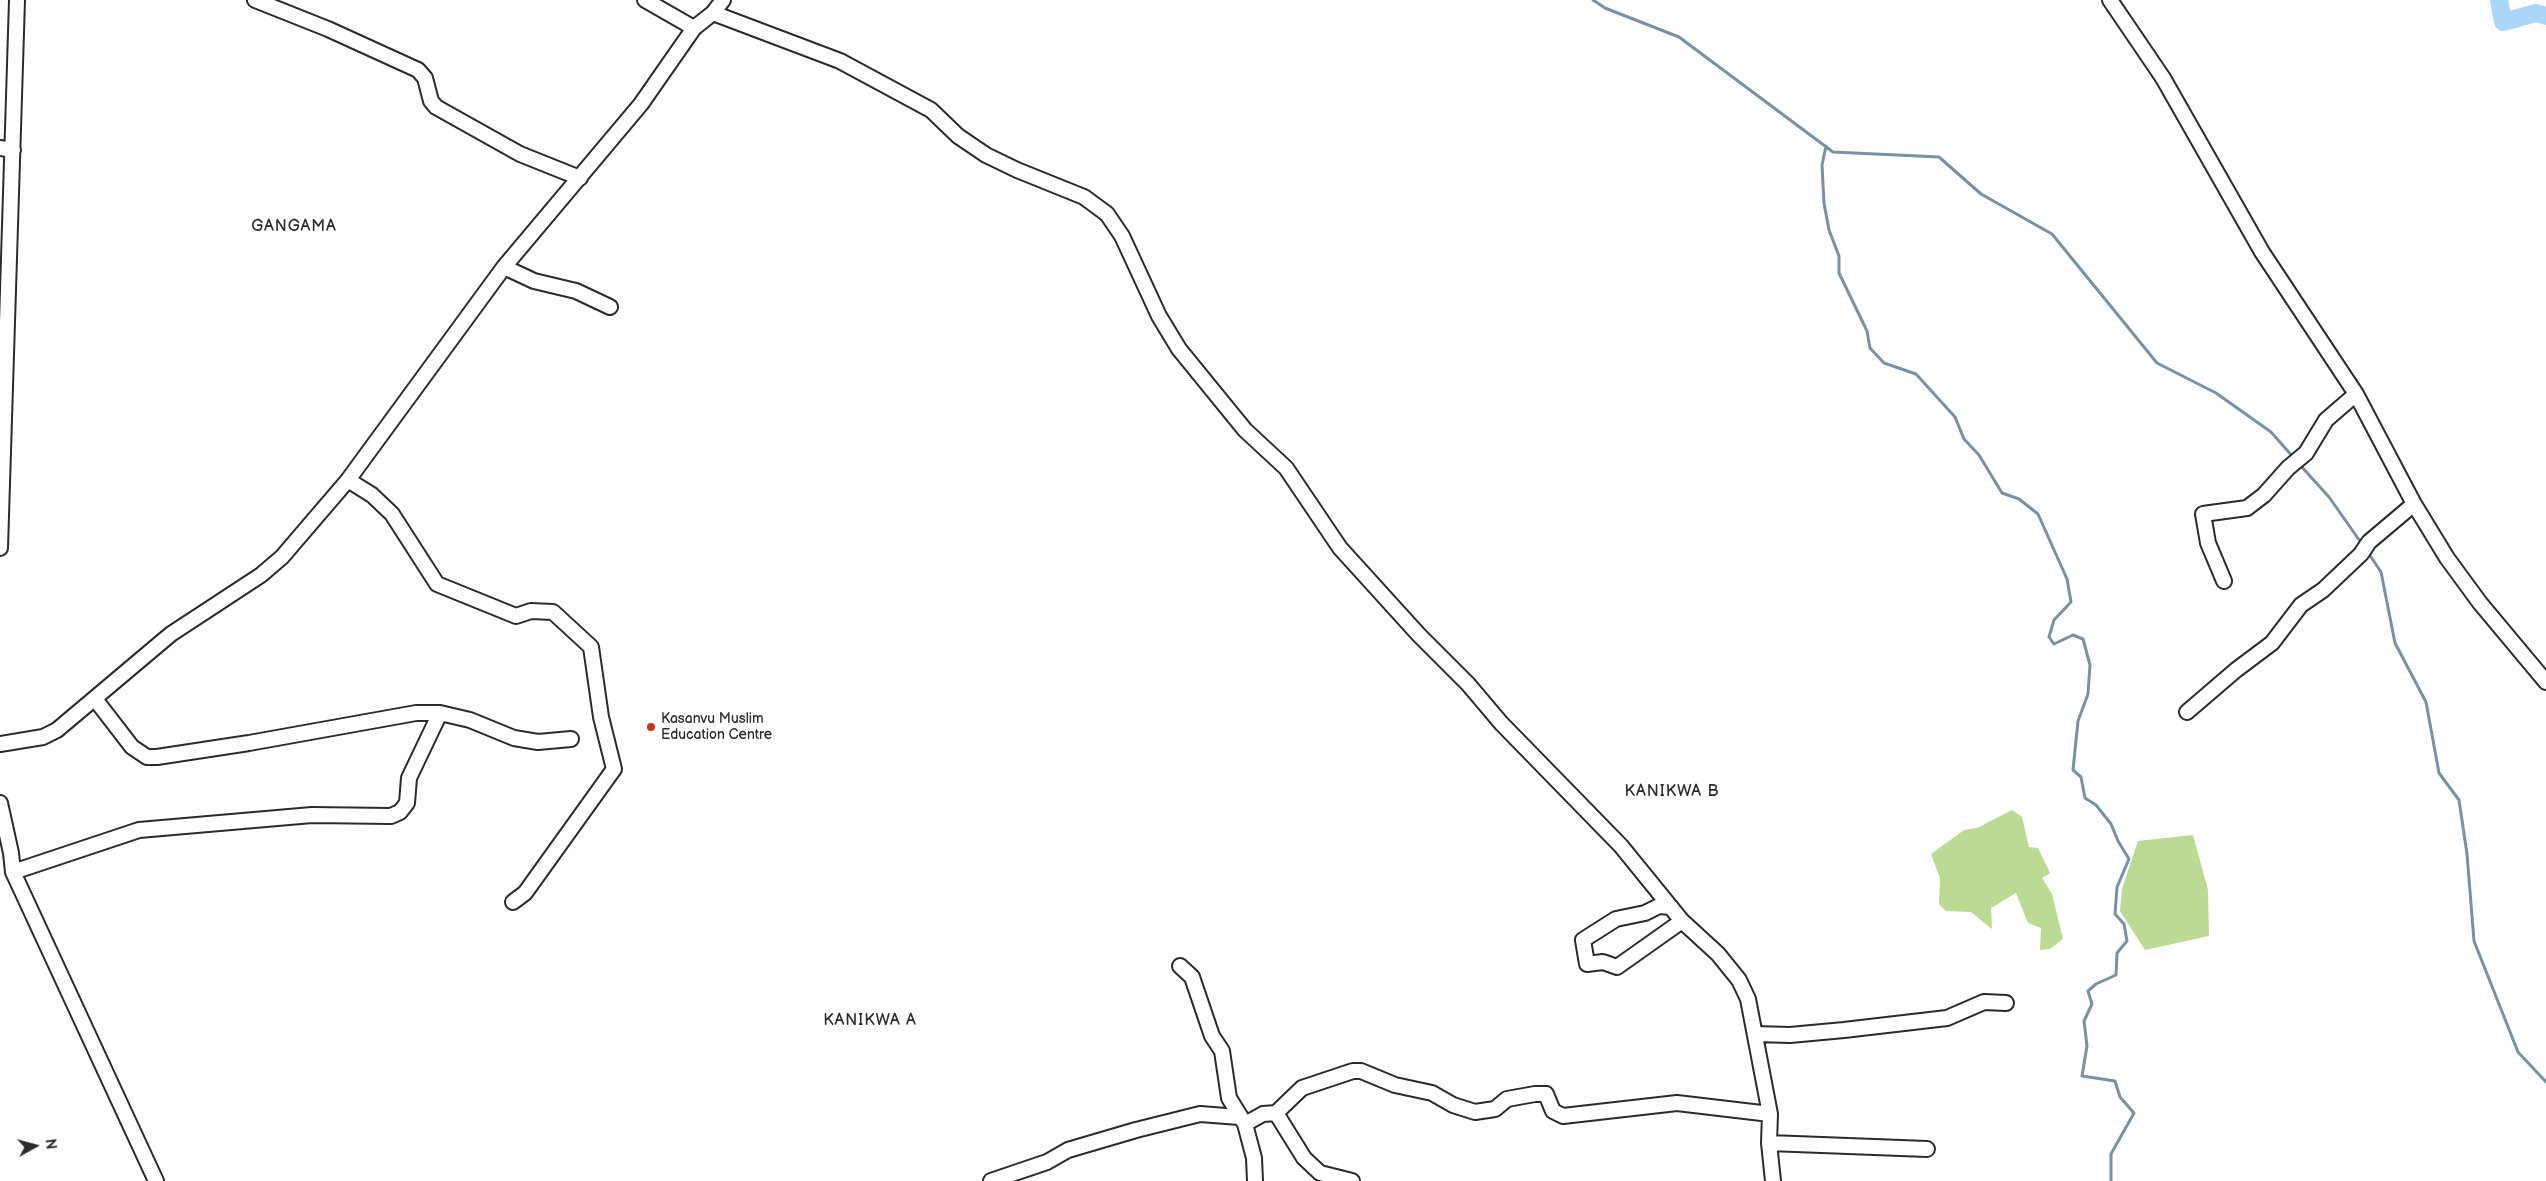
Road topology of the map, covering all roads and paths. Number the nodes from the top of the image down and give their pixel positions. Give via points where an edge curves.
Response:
1 (17, 0) edge
2 (255, 0) edge
3 (645, 0) edge
4 (724, 0) edge
5 (2110, 0) edge
6 (713, 13) junction
7 (694, 28) junction
8 (6, 149) edge
9 (580, 178) junction
10 (504, 267) junction
11 (610, 307) dead end
12 (2356, 394) junction
13 (348, 480) junction
14 (2414, 504) junction
15 (0, 548) edge
16 (2224, 580) dead end
17 (2546, 682) edge
18 (95, 700) junction
19 (2187, 712) dead end
20 (440, 713) junction
21 (571, 738) dead end
22 (0, 744) edge
23 (0, 803) edge
24 (13, 872) junction
25 (513, 902) dead end
26 (1671, 907) junction
27 (1682, 921) junction
28 (1180, 966) dead end
29 (2006, 1004) dead end
30 (1755, 1034) junction
31 (1276, 1113) junction
32 (1770, 1114) junction
33 (1242, 1120) junction
34 (1769, 1143) junction
35 (1927, 1149) dead end
36 (156, 1181) edge
37 (991, 1181) edge
38 (1256, 1181) edge
39 (1352, 1181) edge
40 (1773, 1181) edge

1 - 8 street
2 - 9 street via 418,70 425,78 431,101 436,107 520,154
3 - 7 street
4 - 6 street
5 - 12 street via 2163,78 2262,252
6 - 7 street
6 - 26 street via 847,65 930,110 958,136 986,155 1084,197 1107,214 1122,236 1159,316 1179,349 1245,430 1286,468 1340,548 1506,728 1621,846
7 - 9 street via 641,104
8 - 15 street
9 - 10 street
10 - 11 street via 534,281 576,291
10 - 13 street
12 - 14 street
12 - 16 street via 2326,420 2306,453 2264,495 2247,508 2203,514 2208,543
13 - 18 street via 282,557 261,575 172,634
13 - 25 street via 372,495 392,514 437,584 516,616 531,611 553,612 591,647 601,717 614,769 525,893
14 - 17 street via 2460,578
14 - 19 street via 2323,590 2301,606 2272,642
18 - 20 street via 132,747 147,757 416,713
18 - 22 street via 43,737
20 - 21 street via 470,720 514,738 538,742
20 - 24 street via 409,778 407,803 392,816 312,814 139,830
23 - 24 street
24 - 36 street
26 - 27 street
26 - 27 street via 1659,906 1616,920 1583,940 1587,964 1602,962 1618,968
27 - 30 street via 1718,954 1739,980 1748,999
28 - 33 street via 1192,977 1212,1036 1222,1051 1230,1098
29 - 30 street via 1984,1002 1947,1018 1790,1035
30 - 32 street
31 - 32 street via 1302,1088 1361,1070 1396,1085 1432,1092 1453,1105 1475,1112 1495,1109 1507,1099 1546,1094 1553,1110 1564,1116 1677,1103
31 - 33 street
31 - 39 street via 1304,1158 1320,1173
32 - 34 street
33 - 37 street via 1200,1114 1068,1150 1047,1162
33 - 38 street via 1254,1158
34 - 35 street
34 - 40 street

